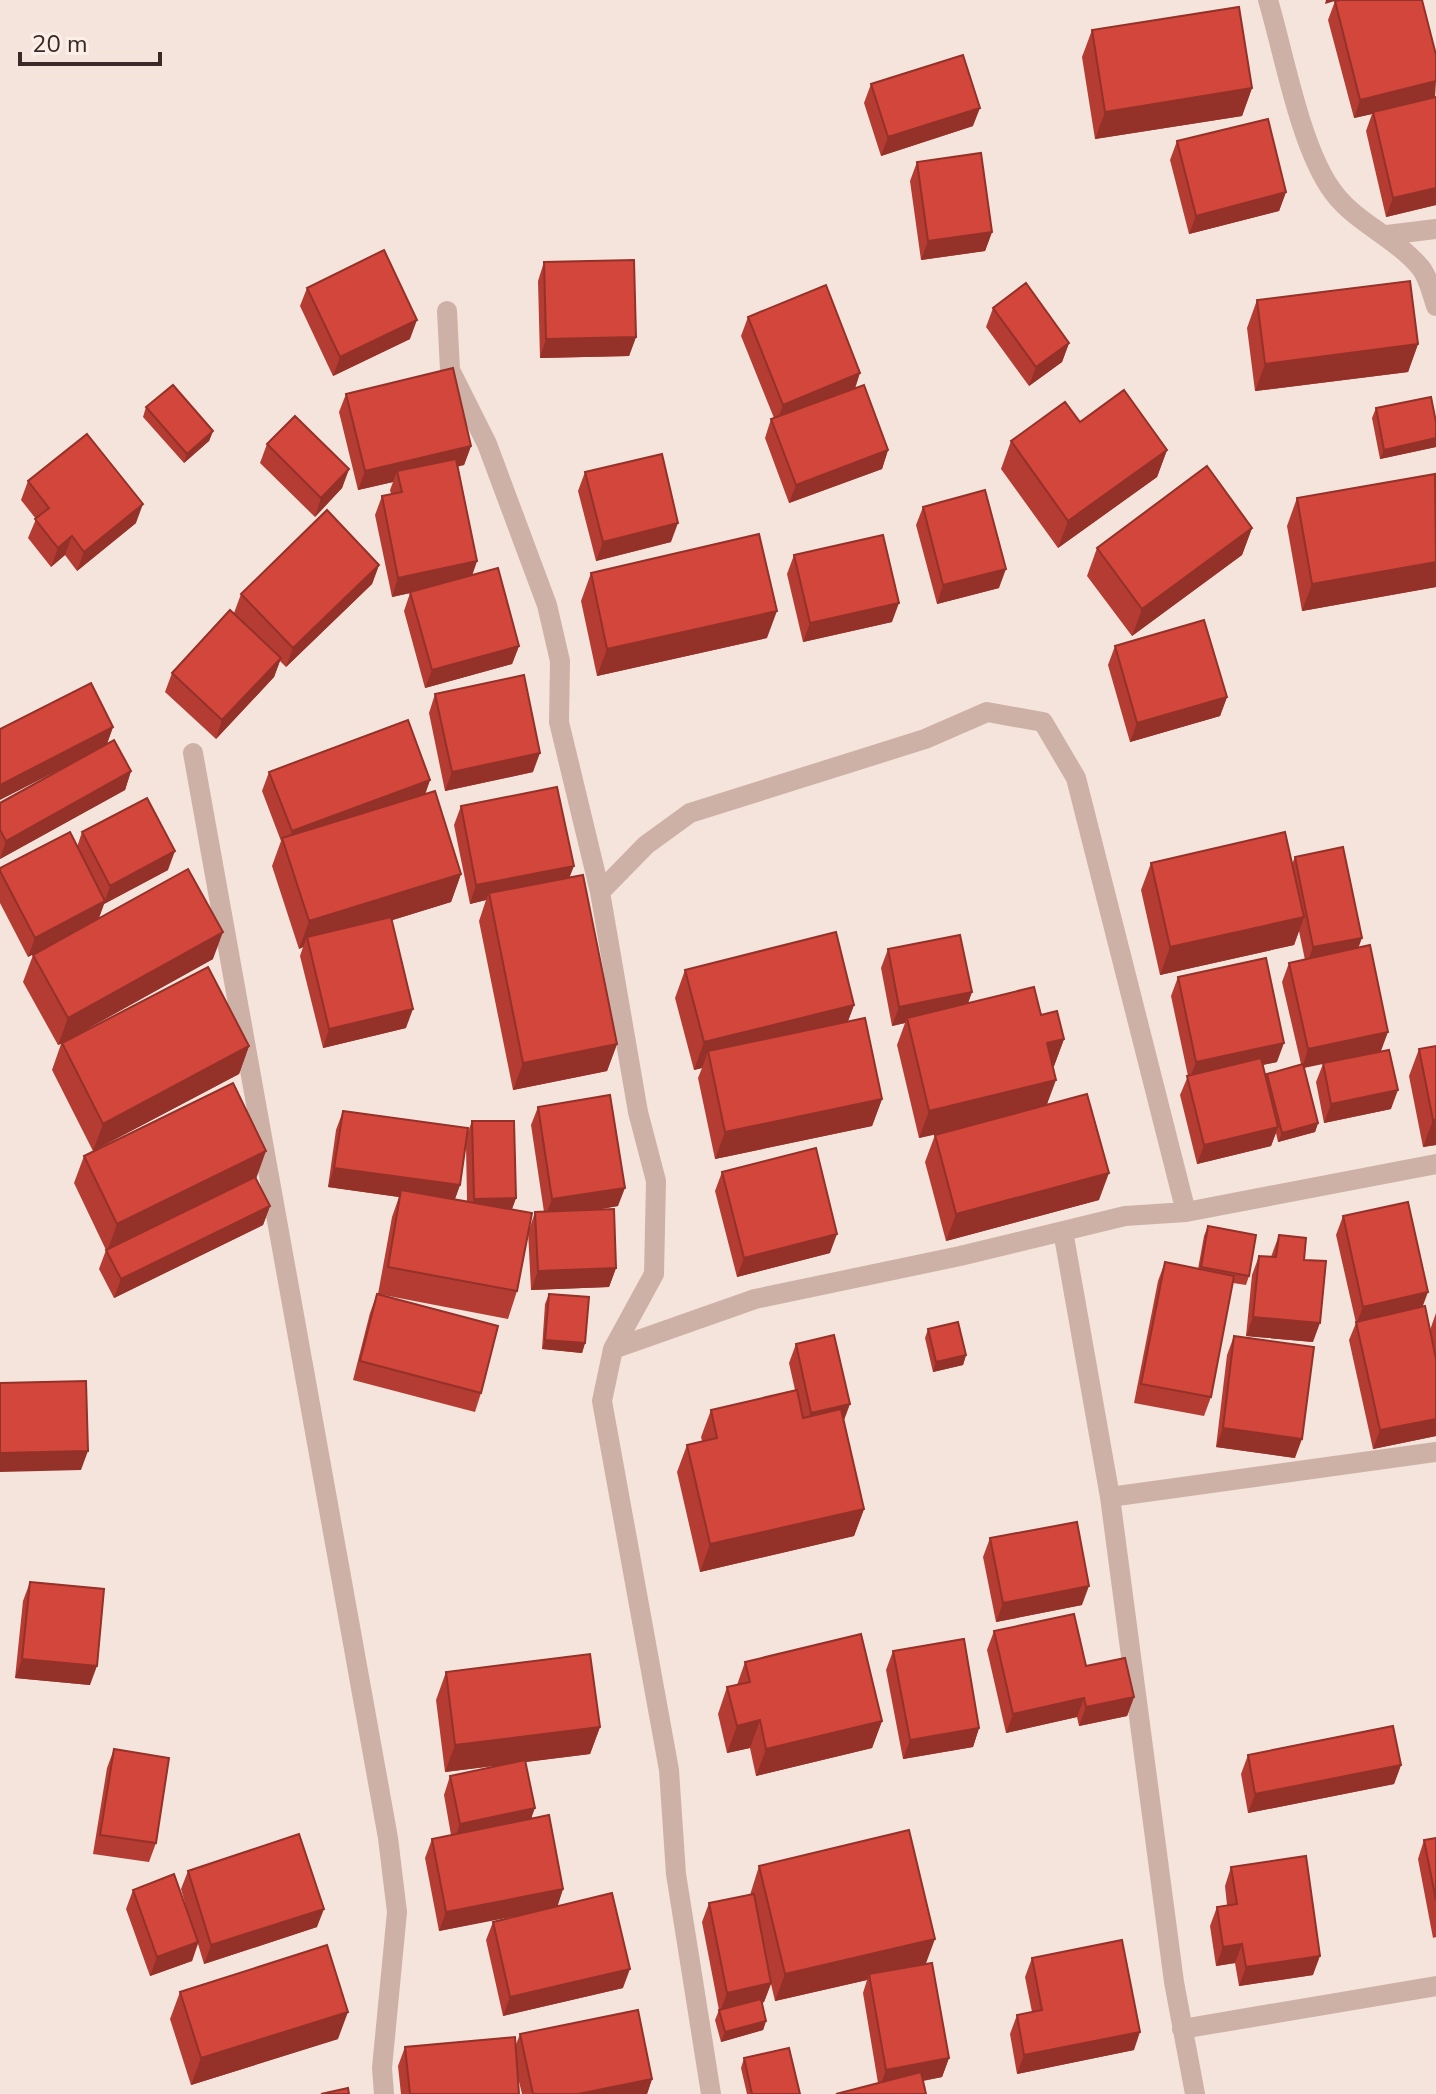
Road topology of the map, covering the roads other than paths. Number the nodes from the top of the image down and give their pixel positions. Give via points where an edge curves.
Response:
1 (1268, 0) edge
2 (1436, 229) edge
3 (1387, 235) junction
4 (1436, 306) edge
5 (447, 311) dead end
6 (193, 753) dead end
7 (600, 892) junction
8 (1436, 1164) edge
9 (1186, 1212) junction
10 (1063, 1231) junction
11 (613, 1349) junction
12 (1436, 1452) edge
13 (1110, 1497) junction
14 (1436, 1986) edge
15 (1182, 2029) junction
16 (384, 2094) edge
17 (711, 2094) edge
18 (1195, 2094) edge

1 - 3 street via 1309,140 1328,185 1347,210
2 - 3 street
3 - 4 street via 1422,269
5 - 7 street via 450,370 487,444 547,605 560,661 559,722
6 - 16 street via 388,1838 397,1912
7 - 9 street via 646,845 690,813 925,739 987,712 1043,722 1076,778
7 - 11 street via 638,1112 656,1181 654,1274
8 - 9 street
9 - 10 street via 1125,1216
10 - 11 street via 755,1299
10 - 13 street
11 - 17 street via 602,1401 669,1770 676,1874
12 - 13 street
13 - 15 street
14 - 15 street
15 - 18 street

